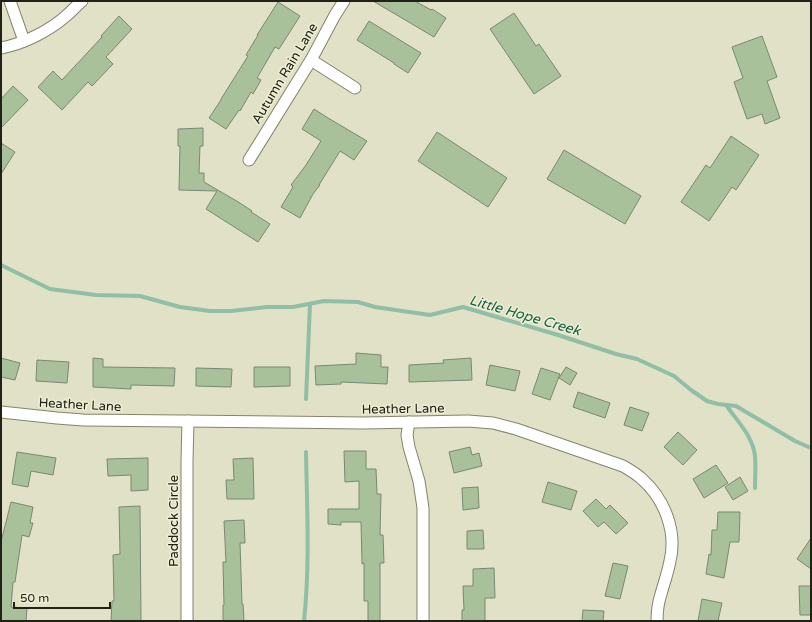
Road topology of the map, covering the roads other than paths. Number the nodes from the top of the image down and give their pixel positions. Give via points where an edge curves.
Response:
1 (10, 1) edge
2 (82, 1) edge
3 (344, 1) edge
4 (24, 41) junction
5 (1, 48) edge
6 (310, 60) junction
7 (356, 88) dead end
8 (248, 160) dead end
9 (1, 412) edge
10 (188, 421) junction
11 (409, 422) junction
12 (187, 621) edge
13 (423, 621) edge
14 (656, 621) edge

1 - 4 street
2 - 4 street via 48,30
3 - 6 street, Autumn Rain Lane
4 - 5 street
6 - 7 street
6 - 8 street, Autumn Rain Lane
9 - 10 street, Heather Lane via 76,419
10 - 11 street, Heather Lane
10 - 12 street, Paddock Circle
11 - 13 street via 407,435 423,508
11 - 14 street, Heather Lane via 493,423 623,466 644,480 662,503 672,536 672,553 660,595

